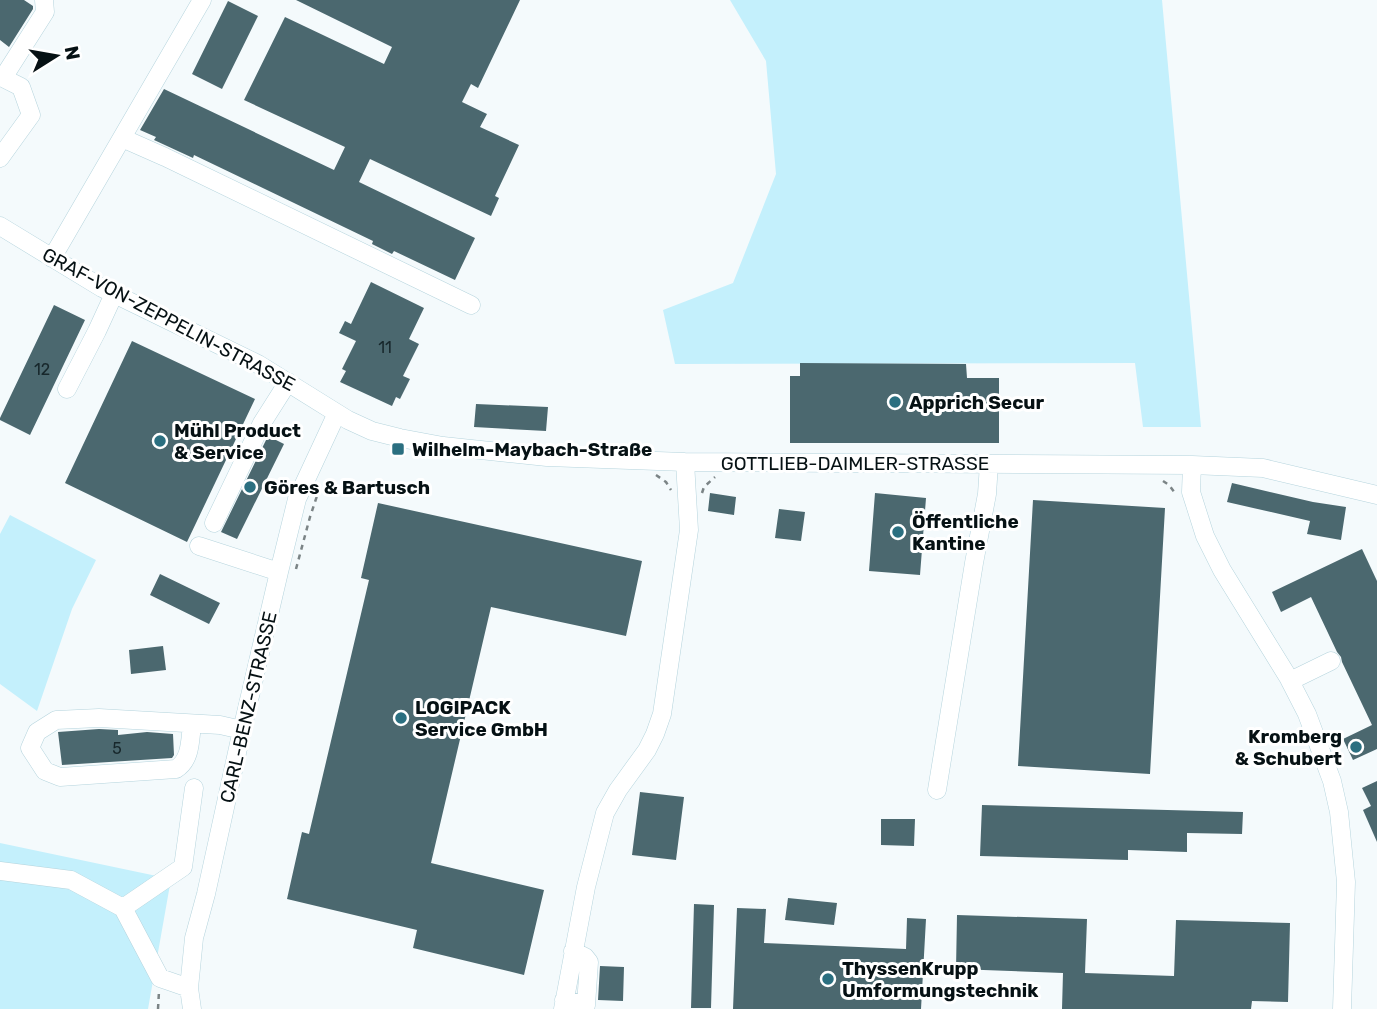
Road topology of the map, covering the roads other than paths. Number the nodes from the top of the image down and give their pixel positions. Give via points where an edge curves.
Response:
1 (44, 0) edge
2 (202, 0) edge
3 (1, 77) edge
4 (122, 138) junction
5 (0, 158) edge
6 (0, 226) edge
7 (52, 258) junction
8 (114, 294) junction
9 (471, 304) dead end
10 (288, 382) junction
11 (67, 389) dead end
12 (337, 413) junction
13 (685, 462) junction
14 (989, 464) junction
15 (1192, 466) junction
16 (1377, 495) edge
17 (214, 523) dead end
18 (199, 546) dead end
19 (279, 572) junction
20 (1331, 661) dead end
21 (1290, 681) junction
22 (192, 723) junction
23 (242, 730) junction
24 (194, 788) dead end
25 (937, 790) dead end
26 (0, 871) edge
27 (123, 908) junction
28 (189, 988) junction
29 (563, 1004) edge
30 (192, 1009) edge
31 (1342, 1009) edge

1 - 3 street via 45,12
2 - 4 street
3 - 5 street via 21,87 31,115
4 - 7 street
4 - 9 street
6 - 7 street, GRAF-VON-ZEPPELIN-STRASSE
7 - 8 street, GRAF-VON-ZEPPELIN-STRASSE
8 - 10 street, GRAF-VON-ZEPPELIN-STRASSE
8 - 11 street
10 - 12 street, GRAF-VON-ZEPPELIN-STRASSE
10 - 17 street via 262,423
12 - 13 street, GOTTLIEB-DAIMLER-STRASSE via 372,431 443,446 547,457
12 - 19 street, CARL-BENZ-STRASSE via 297,499
13 - 14 street, GOTTLIEB-DAIMLER-STRASSE
13 - 29 street via 688,530 662,714 647,750 605,813
14 - 15 street, GOTTLIEB-DAIMLER-STRASSE
14 - 25 street
15 - 16 street, GOTTLIEB-DAIMLER-STRASSE via 1263,468
15 - 21 street via 1191,492 1205,536
18 - 19 street
19 - 23 street, CARL-BENZ-STRASSE
20 - 21 street
21 - 31 street via 1337,800 1346,881
22 - 22 street via 56,720 37,732 30,748 45,771 60,777 176,769 184,764
22 - 23 street
23 - 28 street, CARL-BENZ-STRASSE via 194,937
24 - 27 street via 183,867
26 - 27 street via 71,880
27 - 28 street via 160,978
28 - 30 street, CARL-BENZ-STRASSE

